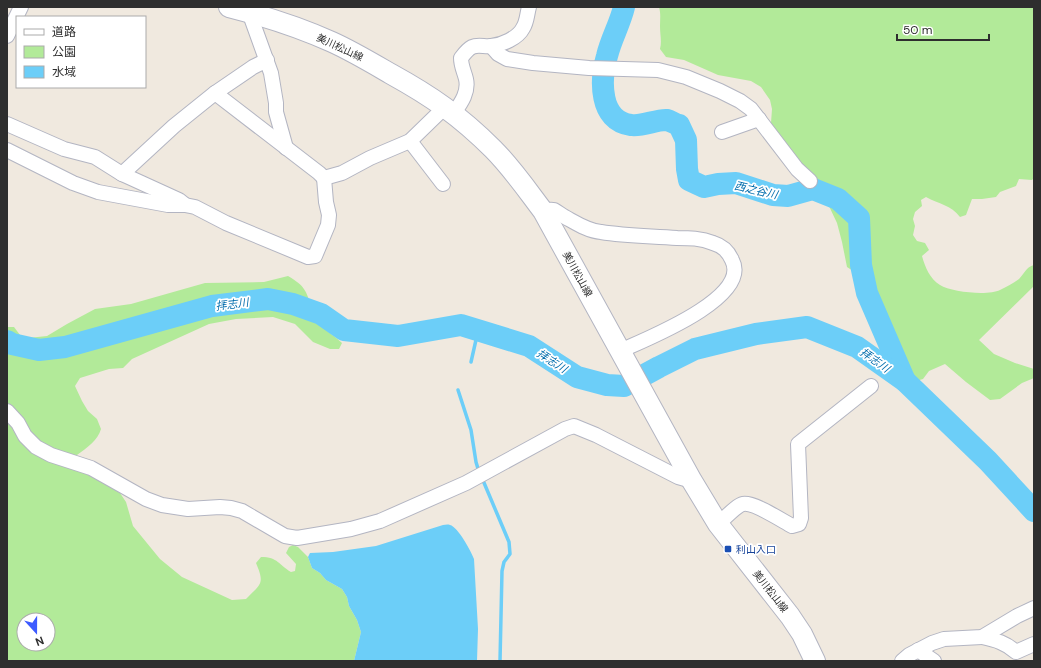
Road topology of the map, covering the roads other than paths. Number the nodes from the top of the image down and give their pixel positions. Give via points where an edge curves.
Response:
1 (229, 7) edge
2 (528, 7) edge
3 (249, 12) junction
4 (16, 17) edge
5 (7, 36) edge
6 (491, 46) junction
7 (267, 60) junction
8 (215, 93) junction
9 (450, 110) junction
10 (759, 119) junction
11 (7, 124) edge
12 (722, 132) dead end
13 (410, 141) junction
14 (286, 148) junction
15 (7, 150) edge
16 (122, 174) junction
17 (324, 178) junction
18 (810, 181) dead end
19 (443, 184) dead end
20 (185, 205) junction
21 (542, 211) junction
22 (624, 358) junction
23 (870, 386) dead end
24 (7, 411) edge
25 (692, 481) junction
26 (718, 524) junction
27 (1034, 608) edge
28 (982, 637) junction
29 (1034, 645) edge
30 (918, 650) junction
31 (815, 661) edge
32 (902, 661) edge
33 (934, 661) edge

1 - 3 main road, 美川松山線
2 - 6 street via 523,29 516,36
3 - 7 street
3 - 9 main road, 美川松山線 via 332,42 420,90
4 - 5 street
6 - 9 street via 473,46 461,58 467,86 461,102
6 - 10 street via 507,59 589,68 658,70 686,77 740,101
7 - 8 street
7 - 14 street via 272,73 276,112
8 - 14 street
8 - 16 street via 174,126
9 - 13 street
9 - 21 main road, 美川松山線 via 494,150
10 - 12 street
10 - 18 street via 797,169
11 - 16 street via 64,149 95,157
13 - 17 street via 342,173
13 - 19 street
14 - 17 street
15 - 20 street via 73,183 98,192 168,205
16 - 20 street
17 - 20 street via 328,225 315,256 308,257 226,223 195,207
21 - 22 main road, 美川松山線
21 - 22 street via 556,211 581,226 600,232 699,239 722,246 734,263 735,271 725,291 686,320
22 - 25 main road, 美川松山線
23 - 26 street via 798,444 801,518 798,524 792,526 750,504 742,504
24 - 25 street via 36,447 51,455 91,468 146,499 162,505 188,509 232,508 242,511 285,536 297,538 351,529 380,521 466,483 564,429 574,426 678,477
25 - 26 main road, 美川松山線
26 - 31 main road, 美川松山線 via 790,616
27 - 28 street
28 - 29 street via 999,641 1016,652
28 - 30 street via 944,639
30 - 32 street
30 - 33 street

